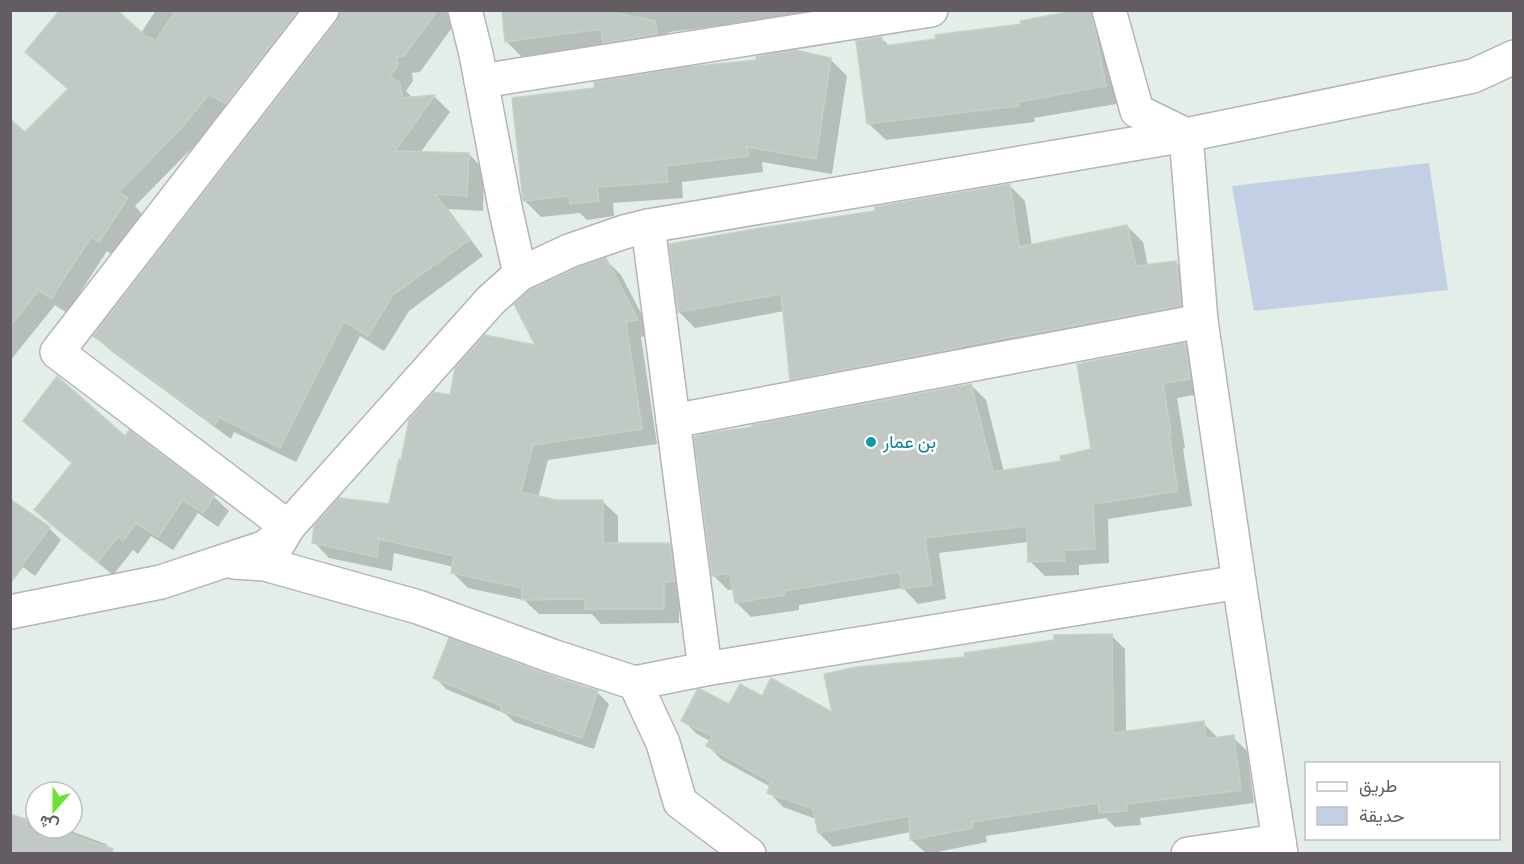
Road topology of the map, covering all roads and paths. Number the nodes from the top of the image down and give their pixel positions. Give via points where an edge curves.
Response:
1 (322, 10) edge
2 (465, 10) edge
3 (932, 10) edge
4 (1109, 10) edge
5 (1514, 57) edge
6 (481, 81) junction
7 (1186, 135) junction
8 (648, 226) junction
9 (520, 274) junction
10 (1201, 321) junction
11 (673, 421) junction
12 (288, 527) junction
13 (222, 562) junction
14 (265, 564) junction
15 (1239, 582) junction
16 (10, 612) edge
17 (705, 669) junction
18 (635, 683) junction
19 (1280, 847) edge
20 (749, 854) edge
21 (1188, 854) edge

1 - 12 street via 57,352
2 - 6 street
3 - 6 street
4 - 7 street via 1137,111
5 - 7 street via 1473,76
6 - 9 street
7 - 8 street
7 - 10 street
8 - 9 street via 569,251
8 - 11 street
9 - 12 street via 490,301
10 - 11 street
10 - 15 street
11 - 17 street
12 - 13 street via 266,547
12 - 14 street
13 - 14 street
13 - 16 street via 161,582
14 - 18 street via 418,607
15 - 17 street
15 - 19 street
17 - 18 street
18 - 20 street via 663,742 680,802
19 - 21 street

